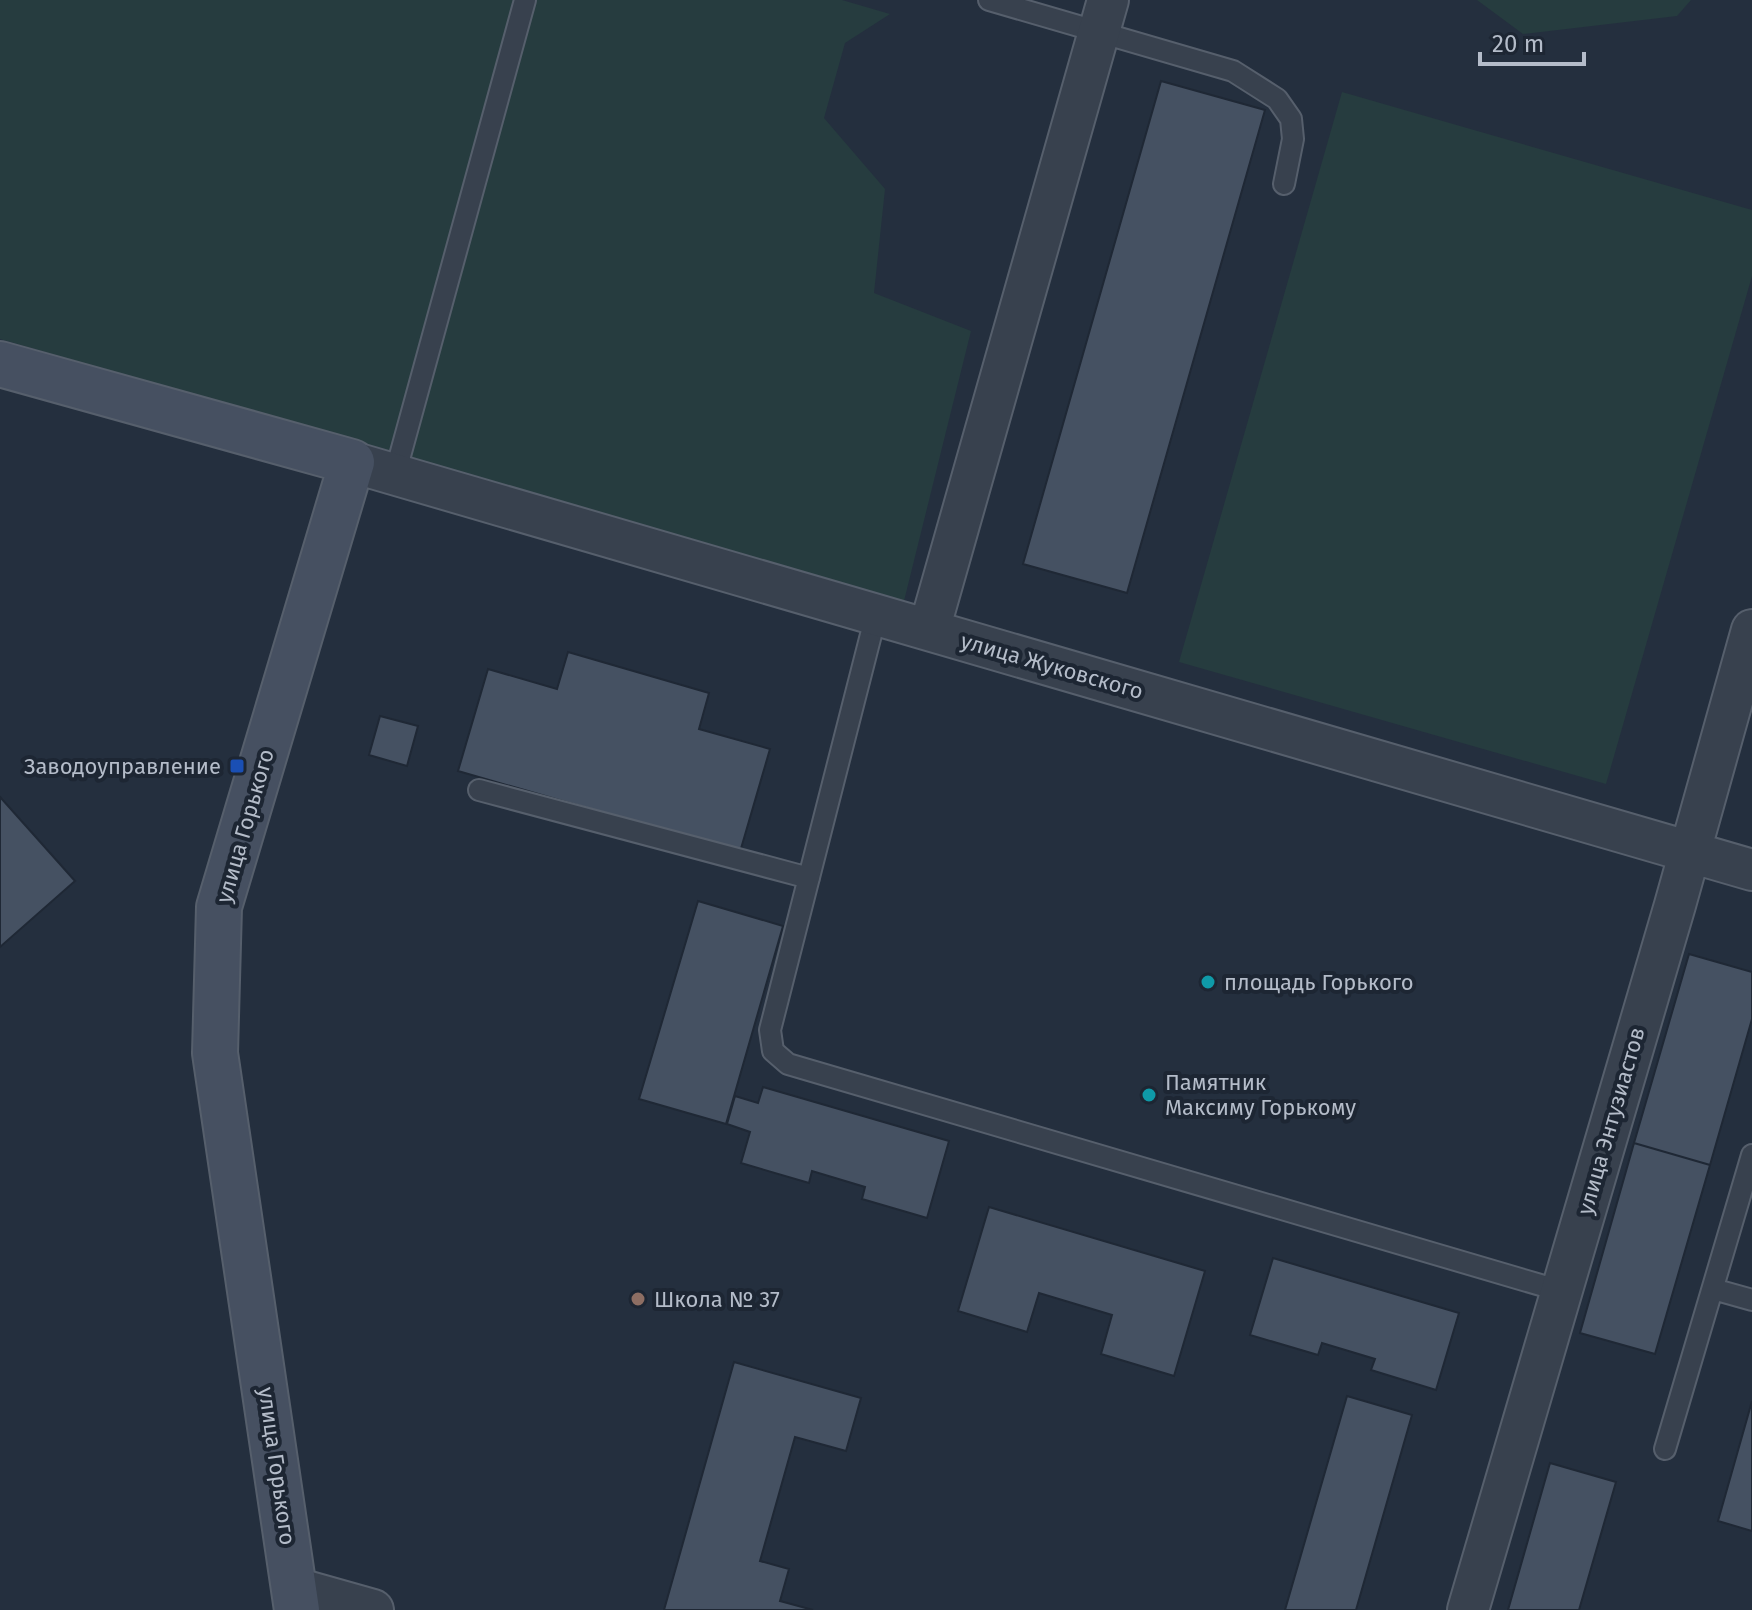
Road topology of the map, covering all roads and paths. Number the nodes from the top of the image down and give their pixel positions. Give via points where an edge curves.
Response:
1 (525, 0) edge
2 (989, 0) edge
3 (1103, 16) edge
4 (1284, 184) dead end
5 (0, 364) edge
6 (352, 462) junction
7 (395, 474) junction
8 (876, 615) junction
9 (929, 630) junction
10 (1752, 630) edge
11 (479, 790) dead end
12 (1690, 852) junction
13 (1752, 870) edge
14 (809, 878) junction
15 (1752, 1155) edge
16 (1713, 1289) junction
17 (1561, 1291) junction
18 (1752, 1300) edge
19 (1665, 1449) dead end
20 (296, 1599) edge
21 (373, 1610) edge
22 (1468, 1610) edge

1 - 7 lane
2 - 3 lane
3 - 4 lane via 1233,71 1277,99 1291,119 1293,139
3 - 9 street
5 - 6 main road
6 - 7 street, улица Жуковского
6 - 20 main road, улица Горького via 219,907 215,1053
7 - 8 street, улица Жуковского
8 - 9 street, улица Жуковского
8 - 14 lane
9 - 12 street, улица Жуковского
10 - 12 street, улица Энтузиастов
11 - 14 lane
12 - 13 street, улица Жуковского
12 - 17 street, улица Энтузиастов
14 - 17 lane via 770,1030 773,1051 788,1064
15 - 16 lane
16 - 18 lane
16 - 19 lane
17 - 22 street, улица Энтузиастов
20 - 21 street

